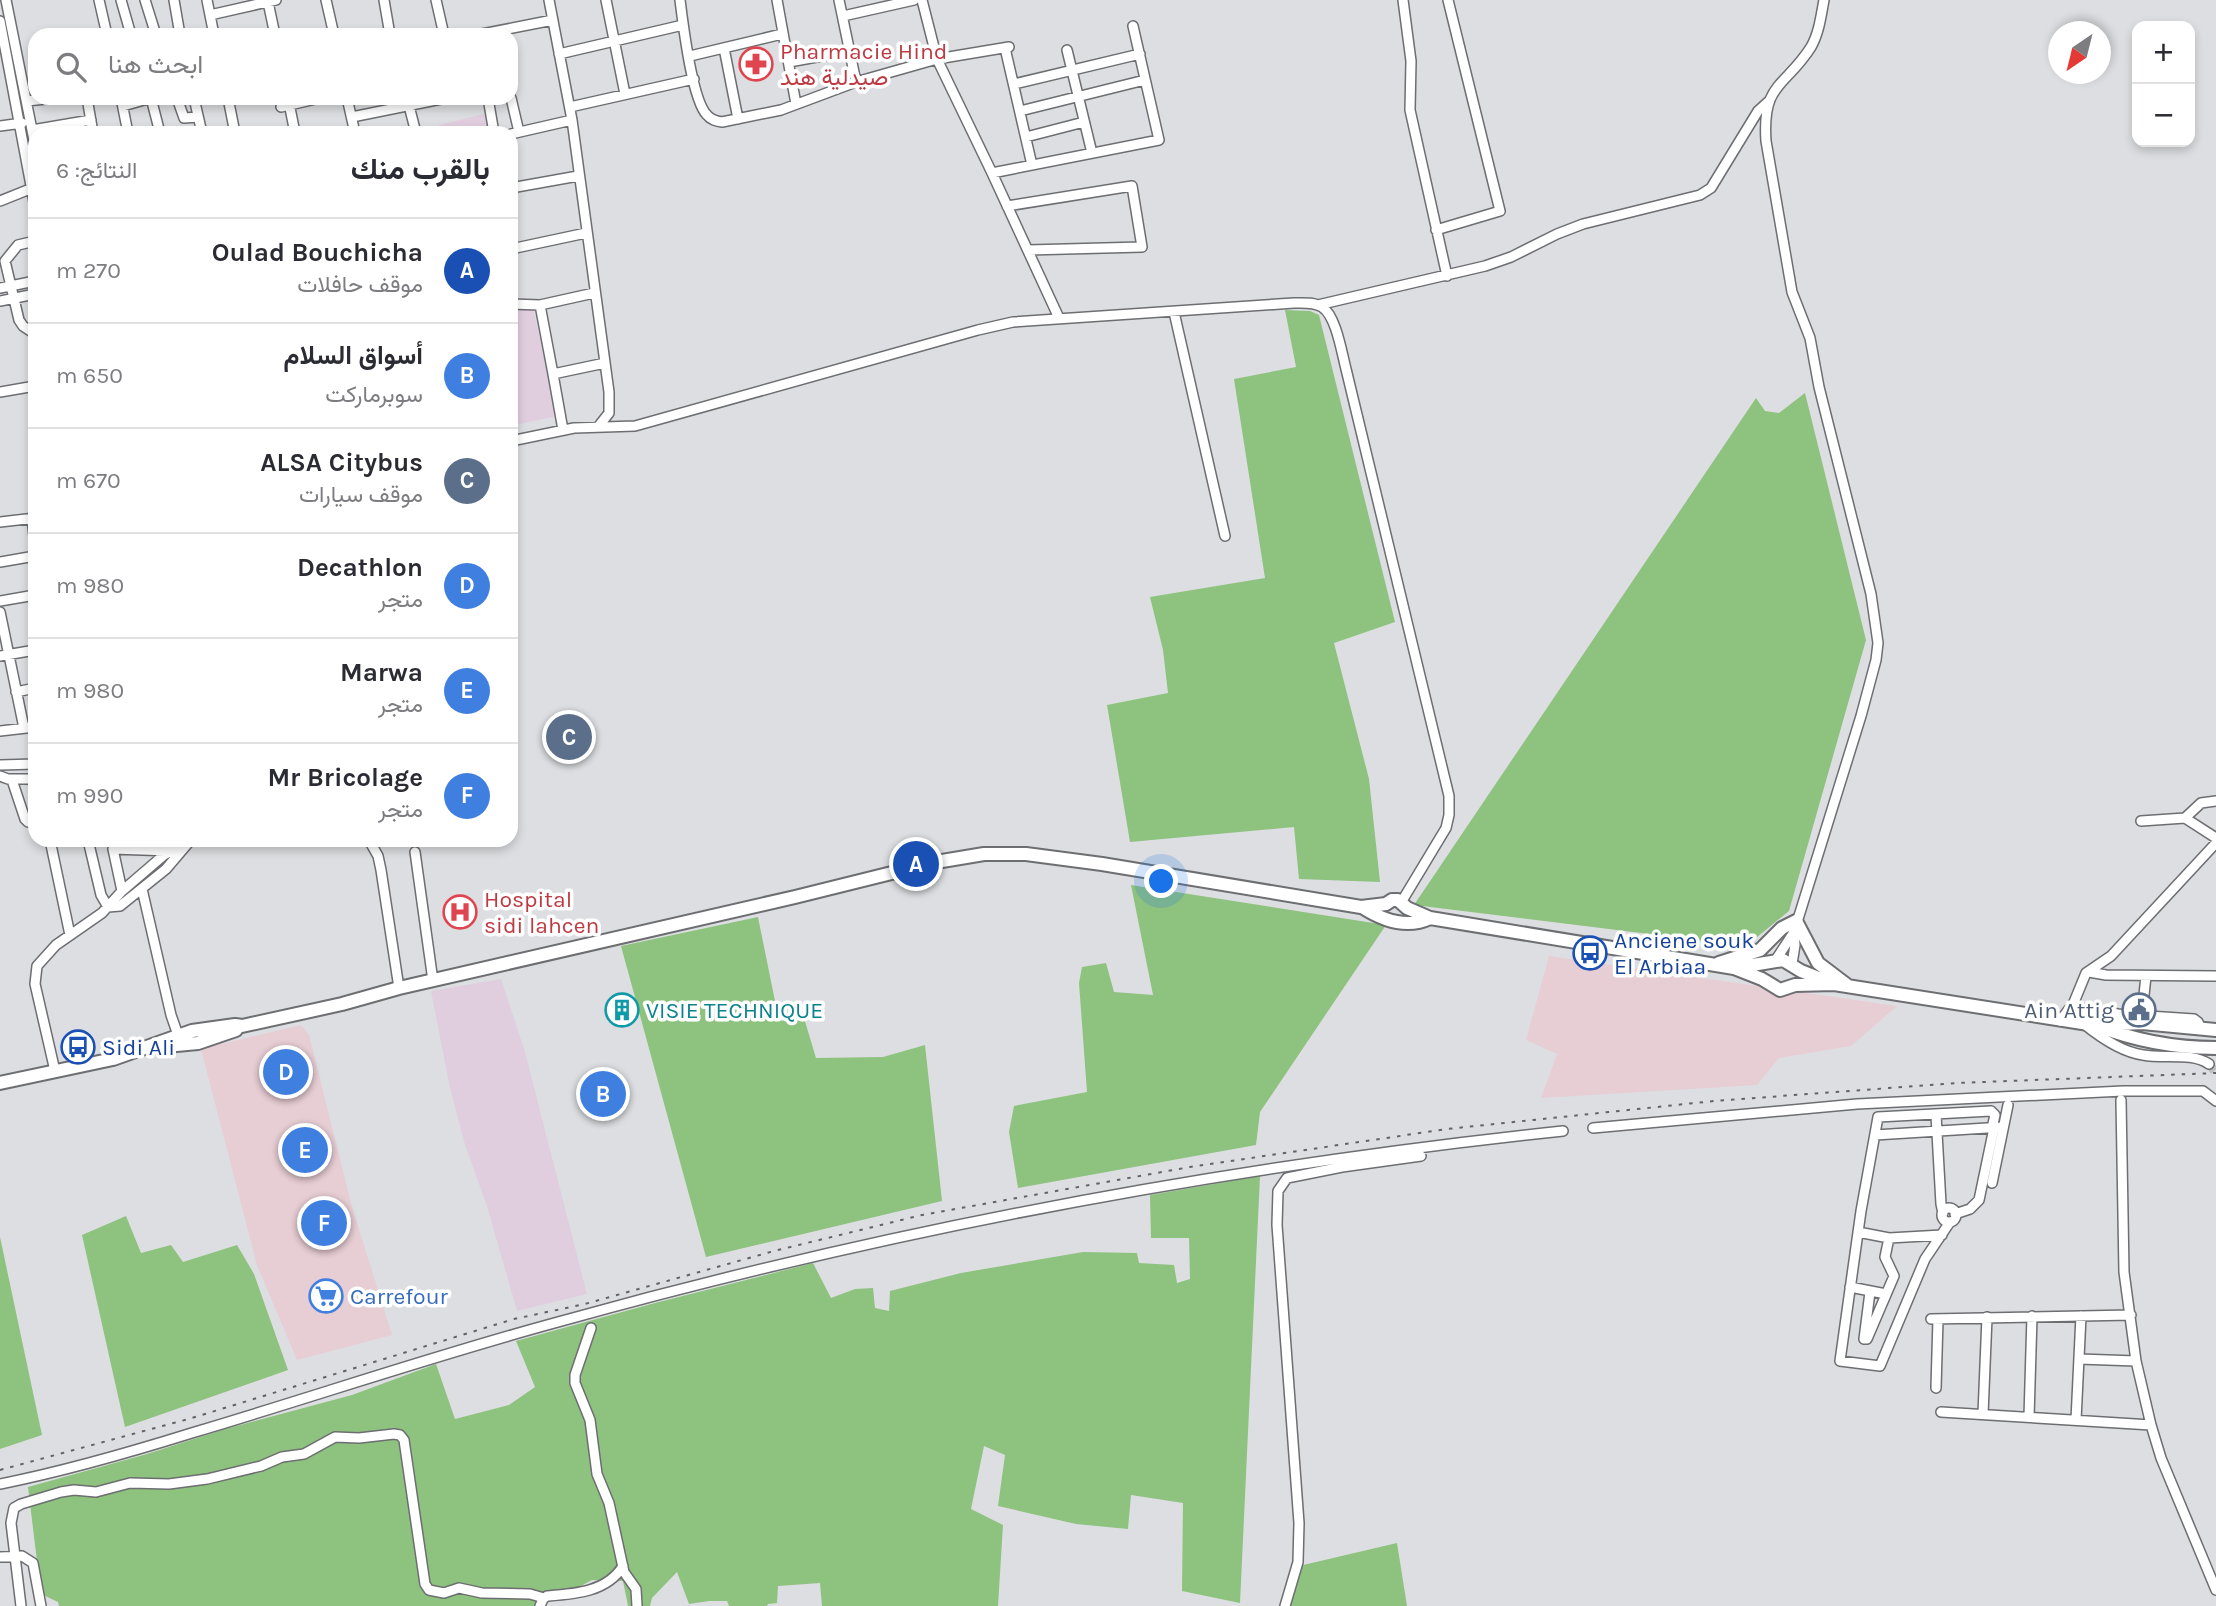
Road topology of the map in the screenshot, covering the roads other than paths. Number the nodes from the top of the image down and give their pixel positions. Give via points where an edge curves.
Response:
1 (6, 0) edge
2 (99, 0) edge
3 (121, 0) edge
4 (145, 0) edge
5 (174, 0) edge
6 (207, 0) edge
7 (326, 0) edge
8 (384, 0) edge
9 (436, 0) edge
10 (549, 0) edge
11 (606, 0) edge
12 (680, 0) edge
13 (777, 0) edge
14 (839, 0) edge
15 (914, 0) edge
16 (922, 0) edge
17 (1402, 0) edge
18 (1448, 0) edge
19 (1824, 0) edge
20 (272, 1) edge
21 (210, 15) junction
22 (842, 16) junction
23 (553, 20) junction
24 (0, 21) edge
25 (683, 25) junction
26 (1133, 26) dead end
27 (105, 28) edge
28 (129, 28) edge
29 (154, 28) edge
30 (177, 28) edge
31 (213, 28) edge
32 (274, 28) edge
33 (332, 28) edge
34 (389, 28) edge
35 (442, 28) edge
36 (518, 28) edge
37 (782, 34) junction
38 (613, 41) junction
39 (16, 47) junction
40 (724, 48) junction
41 (3, 49) edge
42 (1067, 50) dead end
43 (850, 51) junction
44 (559, 54) junction
45 (1140, 54) junction
46 (690, 56) junction
47 (937, 59) junction
48 (789, 62) junction
49 (1072, 70) junction
50 (694, 79) junction
51 (1146, 80) junction
52 (856, 82) junction
53 (1014, 84) junction
54 (625, 94) junction
55 (1078, 96) junction
56 (27, 101) joint
57 (1769, 101) junction
58 (796, 104) junction
59 (88, 105) edge
60 (123, 105) edge
61 (153, 105) edge
62 (180, 105) edge
63 (195, 105) edge
64 (229, 105) edge
65 (287, 105) edge
66 (349, 105) edge
67 (397, 105) edge
68 (409, 105) edge
69 (489, 105) edge
70 (512, 105) edge
71 (570, 107) junction
72 (1020, 111) junction
73 (198, 117) junction
74 (352, 117) junction
75 (738, 119) junction
76 (91, 120) junction
77 (572, 120) junction
78 (1084, 122) junction
79 (19, 124) junction
80 (0, 126) edge
81 (31, 126) junction
82 (92, 126) edge
83 (127, 126) edge
84 (158, 126) edge
85 (200, 126) edge
86 (234, 126) edge
87 (293, 126) edge
88 (354, 126) edge
89 (414, 126) edge
90 (493, 126) edge
91 (514, 126) edge
92 (518, 132) edge
93 (1026, 137) junction
94 (1092, 153) junction
95 (28, 164) edge
96 (1032, 165) junction
97 (992, 173) junction
98 (578, 176) junction
99 (518, 187) edge
100 (28, 189) edge
101 (1, 198) edge
102 (1007, 206) junction
103 (1436, 230) junction
104 (586, 233) junction
105 (28, 243) edge
106 (518, 248) edge
107 (1028, 250) junction
108 (1447, 276) junction
109 (28, 282) edge
110 (11, 286) junction
111 (0, 288) edge
112 (594, 293) junction
113 (28, 295) edge
114 (14, 298) junction
115 (0, 301) edge
116 (518, 304) edge
117 (540, 305) junction
118 (1318, 305) junction
119 (1174, 312) junction
120 (1059, 318) junction
121 (28, 329) edge
122 (605, 363) junction
123 (553, 374) junction
124 (28, 387) edge
125 (0, 392) edge
126 (598, 427) junction
127 (563, 430) junction
128 (518, 440) edge
129 (28, 519) edge
130 (0, 522) edge
131 (1224, 536) dead end
132 (28, 557) edge
133 (0, 562) edge
134 (28, 595) edge
135 (0, 601) edge
136 (0, 612) edge
137 (28, 651) edge
138 (4, 655) edge
139 (28, 689) edge
140 (16, 692) junction
141 (24, 728) junction
142 (28, 728) edge
143 (0, 731) edge
144 (28, 764) edge
145 (0, 765) edge
146 (0, 776) edge
147 (12, 779) junction
148 (28, 779) edge
149 (2216, 801) edge
150 (2185, 818) junction
151 (2141, 821) dead end
152 (28, 822) edge
153 (2216, 838) edge
154 (2216, 843) edge
155 (51, 847) edge
156 (90, 847) edge
157 (113, 847) edge
158 (137, 847) edge
159 (179, 847) edge
160 (186, 847) edge
161 (372, 847) edge
162 (171, 851) junction
163 (415, 852) dead end
164 (142, 889) junction
165 (122, 891) junction
166 (1404, 904) junction
167 (108, 907) junction
168 (1386, 911) junction
169 (1430, 918) junction
170 (1403, 921) junction
171 (1795, 926) junction
172 (70, 935) junction
173 (1774, 962) junction
174 (1715, 964) junction
175 (1793, 966) junction
176 (1734, 968) junction
177 (2088, 972) junction
178 (2146, 976) junction
179 (2216, 976) edge
180 (433, 981) junction
181 (1768, 982) junction
182 (1834, 984) junction
183 (1791, 987) junction
184 (1850, 987) junction
185 (399, 988) junction
186 (2072, 1007) junction
187 (2142, 1019) junction
188 (2060, 1021) junction
189 (2089, 1025) junction
190 (2212, 1029) edge
191 (179, 1040) junction
192 (2143, 1040) junction
193 (2216, 1048) edge
194 (2153, 1056) junction
195 (2209, 1064) dead end
196 (55, 1071) junction
197 (0, 1083) edge
198 (2121, 1100) dead end
199 (2216, 1101) edge
200 (2008, 1105) dead end
201 (1936, 1115) junction
202 (1593, 1128) dead end
203 (1996, 1128) junction
204 (1563, 1131) dead end
205 (1937, 1131) junction
206 (1875, 1135) junction
207 (1421, 1156) dead end
208 (1992, 1183) dead end
209 (1953, 1218) junction
210 (1858, 1232) junction
211 (1942, 1235) junction
212 (1889, 1238) junction
213 (1850, 1287) junction
214 (1870, 1292) junction
215 (1886, 1294) junction
216 (2131, 1315) junction
217 (2032, 1316) junction
218 (2081, 1316) junction
219 (1987, 1317) junction
220 (591, 1328) dead end
221 (2079, 1359) junction
222 (2136, 1361) junction
223 (1936, 1388) dead end
224 (1941, 1412) dead end
225 (1983, 1414) junction
226 (2029, 1417) junction
227 (2076, 1420) junction
228 (2151, 1425) junction
229 (0, 1484) edge
230 (16, 1556) junction
231 (0, 1557) edge
232 (622, 1566) junction
233 (2216, 1590) edge
234 (542, 1602) edge
235 (21, 1606) edge
236 (41, 1606) edge
237 (637, 1606) edge
238 (1284, 1606) edge

1 - 39 street
2 - 27 street
3 - 28 street
4 - 29 street
5 - 30 street
6 - 21 street
7 - 33 street
8 - 34 street
9 - 35 street
10 - 23 street
11 - 38 street
12 - 25 street
13 - 37 street
14 - 22 street
15 - 22 street
16 - 47 street
17 - 103 street via 1411,61 1410,110
18 - 103 street via 1500,211
19 - 57 street via 1810,48
20 - 21 street
20 - 32 street
21 - 31 street
22 - 43 street
23 - 36 street
23 - 44 street
24 - 41 street
25 - 38 street
25 - 46 street
26 - 45 street
37 - 40 street
37 - 48 street
38 - 44 street
38 - 54 street
39 - 41 street
39 - 56 street
40 - 46 street
40 - 75 street
41 - 79 street
42 - 49 street
43 - 48 street
43 - 52 street
44 - 71 street
45 - 49 street
45 - 51 street
46 - 50 street
47 - 52 street
47 - 53 street via 1007,48
47 - 97 street
48 - 58 street
49 - 53 street
49 - 55 street
50 - 54 street
50 - 75 street via 707,116 722,122
51 - 55 street
51 - 94 street via 1159,140
52 - 58 street
53 - 72 street
54 - 71 street
55 - 72 street
55 - 78 street
56 - 81 street
57 - 108 street via 1710,188 1700,195 1583,224 1500,261
57 - 171 street via 1766,141 1792,292 1811,338 1871,594 1878,643 1861,716
58 - 75 street
59 - 76 street
60 - 83 street
61 - 84 street
62 - 73 street via 185,118
63 - 73 street
64 - 86 street
65 - 87 street
66 - 74 street
67 - 74 street
68 - 89 street
69 - 90 street
70 - 91 street
71 - 77 street
72 - 93 street
73 - 85 street
74 - 88 street
76 - 81 street
76 - 82 street
77 - 92 street
77 - 98 street
78 - 93 street
78 - 94 street
79 - 80 street
79 - 81 street
79 - 95 street
93 - 96 street
94 - 96 street
96 - 97 street
97 - 102 street
98 - 99 street
98 - 104 street
100 - 101 street
102 - 107 street
102 - 107 street via 1132,186 1142,247
103 - 108 street
104 - 106 street
104 - 112 street
105 - 110 street via 18,245 5,261
107 - 120 street
108 - 118 street
109 - 110 street
110 - 111 street
110 - 114 street
112 - 117 street
112 - 122 street
113 - 114 street
114 - 115 street
114 - 121 street via 20,323
116 - 117 street
117 - 123 street
118 - 119 street
118 - 166 street via 1330,314 1346,369 1449,796 1446,828
119 - 120 street
119 - 131 street
120 - 126 street via 985,328 635,426
122 - 123 street
122 - 126 street via 609,413
123 - 127 street
124 - 125 street
126 - 127 street
127 - 128 street
129 - 130 street
132 - 133 street
134 - 135 street
136 - 138 street
137 - 138 street
138 - 140 street
139 - 140 street
140 - 141 street
141 - 142 street
141 - 143 street
144 - 145 street
146 - 147 street
147 - 148 street
147 - 152 street
149 - 150 street via 2201,803
150 - 151 street
150 - 153 street
154 - 177 street via 2111,956
155 - 172 street
156 - 167 street
157 - 165 street
158 - 162 street
159 - 162 street
160 - 164 street
161 - 185 street via 381,870
162 - 165 street
163 - 180 street
164 - 167 street via 120,906
164 - 191 street
165 - 167 street
166 - 168 main road via 1395,900
166 - 169 main road
166 - 170 main road via 1408,915
167 - 172 street
168 - 170 main road via 1393,923
168 - 180 main road via 1102,864 1015,853 984,854
169 - 170 main road
169 - 174 main road
171 - 173 street
171 - 174 main road via 1786,926 1760,950
171 - 175 street
171 - 184 main road via 1818,963
172 - 196 street via 44,956 35,973
173 - 175 main road via 1786,960
173 - 176 main road
173 - 181 main road via 1767,972
174 - 176 main road
175 - 182 main road
175 - 183 main road via 1796,978
176 - 181 main road
177 - 178 street
177 - 186 street
178 - 179 street
178 - 187 street
180 - 185 main road
181 - 183 main road via 1777,989
182 - 183 main road
182 - 184 main road
184 - 188 main road
185 - 191 main road
186 - 187 street
186 - 188 street
187 - 189 main road
187 - 190 main road
187 - 192 main road via 2136,1030
188 - 189 main road
189 - 192 main road
189 - 194 street via 2132,1052
191 - 196 main road
192 - 193 main road
192 - 194 street
194 - 195 street via 2200,1059
196 - 197 main road
198 - 216 street via 2124,1261
199 - 202 street via 2198,1090 2110,1091 1857,1104
200 - 203 street
201 - 203 street via 1991,1111
201 - 205 street
201 - 206 street via 1878,1117
203 - 205 street
203 - 208 street
203 - 209 street via 1979,1200
204 - 229 street via 1155,1187 1006,1214 795,1261 560,1321 94,1462
205 - 206 street
205 - 209 street via 1943,1213 1951,1209
206 - 210 street
207 - 238 street via 1287,1178 1278,1191 1299,1523 1298,1562
209 - 211 street
210 - 212 street
210 - 213 street
211 - 212 street
211 - 213 street via 1925,1259 1880,1366 1840,1361
212 - 215 street via 1885,1257 1894,1276
213 - 214 street
214 - 215 street
214 - 215 street via 1864,1339
216 - 218 street
216 - 222 street
217 - 218 street
217 - 219 street
217 - 226 street
218 - 221 street
219 - 223 street via 1935,1319
219 - 225 street
220 - 232 street via 575,1381 590,1420 597,1474 609,1503
221 - 222 street
221 - 227 street
222 - 228 street
224 - 225 street
225 - 226 street
226 - 227 street
227 - 228 street
228 - 233 street
230 - 231 street
230 - 234 street via 11,1515 21,1504 74,1490 96,1492 130,1483 207,1479 304,1454 335,1437 394,1434 404,1440 429,1590 530,1594
230 - 235 street
230 - 236 street via 33,1563
232 - 234 street via 605,1584
232 - 237 street via 636,1589

